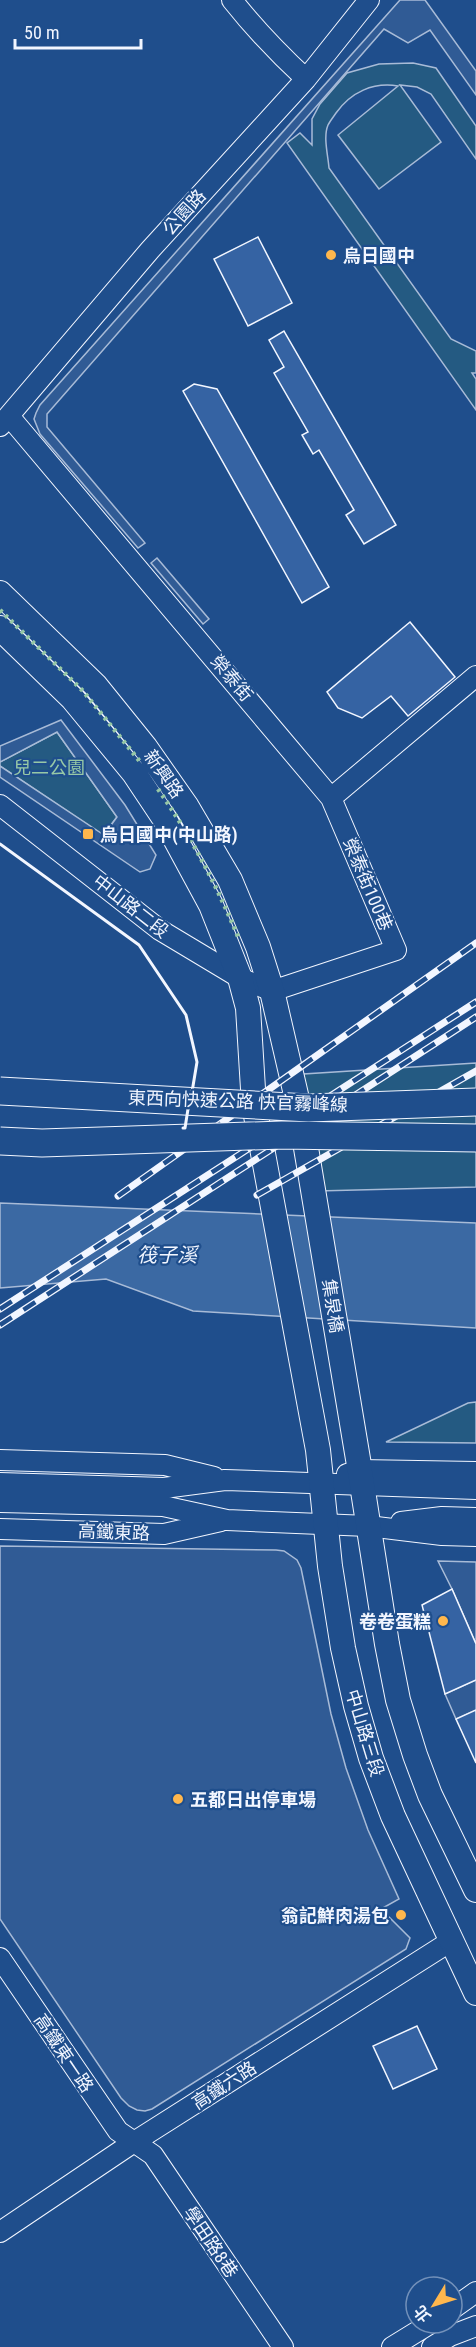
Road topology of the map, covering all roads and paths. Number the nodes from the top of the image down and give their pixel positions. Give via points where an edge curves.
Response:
1 (232, 0) edge
2 (369, 0) edge
3 (306, 79) junction
4 (4, 421) edge
5 (0, 593) edge
6 (0, 628) edge
7 (476, 676) edge
8 (331, 798) junction
9 (0, 805) edge
10 (240, 978) junction
11 (272, 991) junction
12 (0, 1090) edge
13 (476, 1102) edge
14 (476, 1111) edge
15 (302, 1122) junction
16 (476, 1128) edge
17 (476, 1138) edge
18 (0, 1141) edge
19 (0, 1460) edge
20 (360, 1469) junction
21 (476, 1472) edge
22 (225, 1480) junction
23 (0, 1483) edge
24 (321, 1483) junction
25 (476, 1489) edge
26 (0, 1502) edge
27 (476, 1518) edge
28 (226, 1520) junction
29 (325, 1524) junction
30 (369, 1526) junction
31 (0, 1529) edge
32 (476, 1536) edge
33 (476, 1890) edge
34 (451, 1941) junction
35 (0, 1958) edge
36 (476, 1993) edge
37 (134, 2142) junction
38 (0, 2232) edge
39 (476, 2325) edge
40 (412, 2335) edge
41 (283, 2347) edge
42 (392, 2347) edge
43 (432, 2347) edge

1 - 3 street via 279,55
2 - 3 street, 公園路
3 - 4 street, 公園路 via 150,250
4 - 8 street, 榮泰街
5 - 11 main road, 新興路 via 95,685 187,807 230,880
6 - 10 main road, 新興路 via 73,699 134,773 164,818 211,905
7 - 8 street
8 - 11 street, 榮泰街100巷 via 396,950
9 - 10 street, 中山路二段 via 160,930
10 - 11 street, 中山路二段
10 - 24 main road, 中山路三段 via 248,1008 254,1105 319,1454
11 - 15 main road
12 - 13 highway, 東西向快速公路 快官霧峰線, bridge via 309,1108
14 - 15 street
15 - 16 street
15 - 20 main road, 集泉橋
17 - 18 highway, 東西向快速公路 快官霧峰線, bridge via 282,1135
19 - 22 street via 165,1465
20 - 21 street
20 - 24 street
20 - 25 street
20 - 30 main road
22 - 23 street via 164,1488
22 - 24 street
24 - 29 main road, 中山路三段
26 - 28 street, 高鐵東路 via 163,1506
27 - 30 street, 高鐵東路 via 442,1517
28 - 29 street, 高鐵東路
28 - 31 street, 高鐵東路 via 164,1534
29 - 30 street, 高鐵東路
29 - 34 main road, 中山路三段 via 343,1648 371,1758 393,1816
30 - 32 street, 高鐵東路
30 - 33 main road via 398,1700 430,1795
34 - 36 main road, 中山路三段
34 - 37 street, 高鐵六路
35 - 37 street, 高鐵東一路 via 118,2131
37 - 38 street, 高鐵六路
37 - 41 street, 學田路8巷 via 153,2155
39 - 43 street
40 - 42 street

